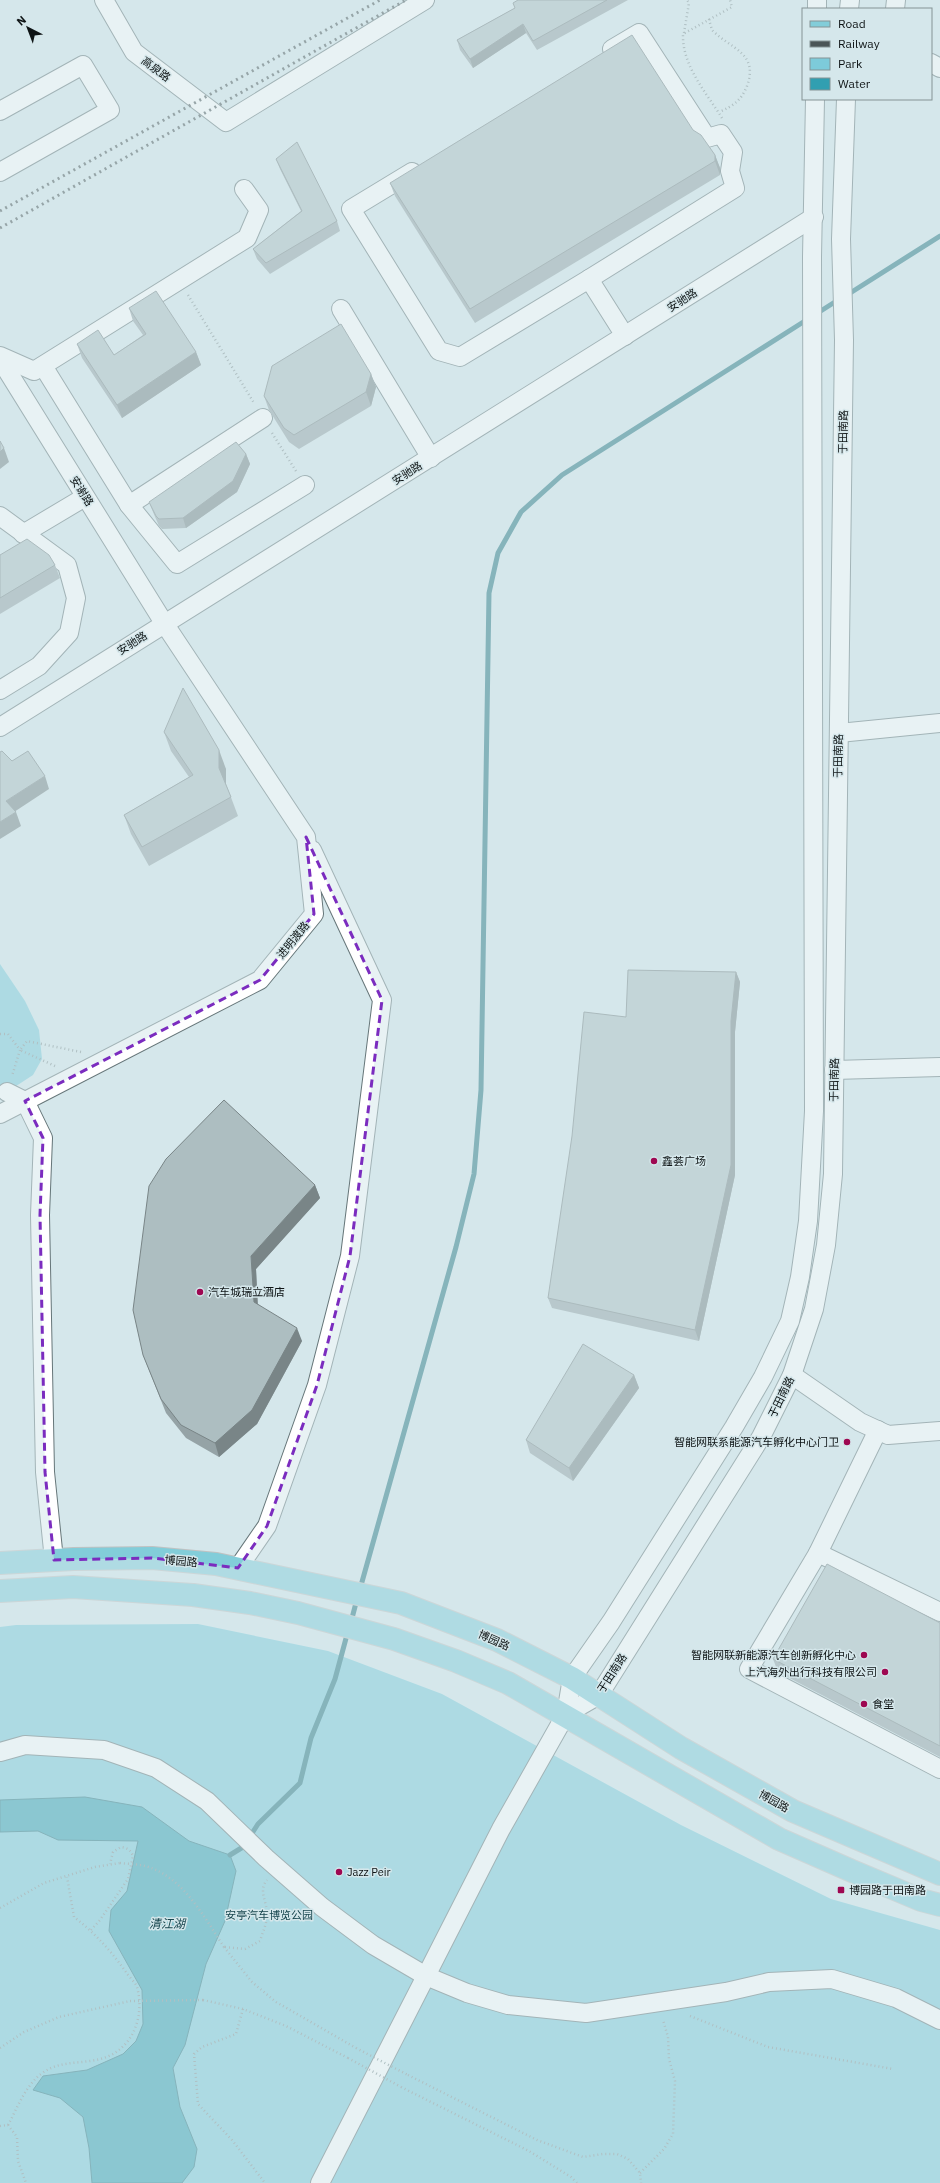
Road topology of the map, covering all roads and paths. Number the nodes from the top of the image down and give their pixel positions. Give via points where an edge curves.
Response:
1 (104, 0) edge
2 (425, 0) edge
3 (687, 0) edge
4 (730, 0) edge
5 (709, 19) junction
6 (684, 34) junction
7 (599, 58) edge
8 (815, 100) edge
9 (846, 100) edge
10 (0, 111) edge
11 (719, 112) junction
12 (721, 134) junction
13 (425, 164) edge
14 (0, 172) edge
15 (244, 190) dead end
16 (814, 217) junction
17 (589, 279) junction
18 (179, 280) junction
19 (341, 309) dead end
20 (625, 336) junction
21 (0, 356) edge
22 (0, 359) edge
23 (43, 366) junction
24 (263, 418) junction
25 (431, 458) junction
26 (305, 485) joint
27 (86, 496) junction
28 (129, 505) junction
29 (0, 516) edge
30 (23, 534) junction
31 (164, 622) junction
32 (0, 690) edge
33 (940, 723) edge
34 (0, 727) edge
35 (839, 733) junction
36 (306, 837) junction
37 (835, 978) junction
38 (813, 979) junction
39 (0, 1034) edge
40 (20, 1050) junction
41 (94, 1065) junction
42 (940, 1067) edge
43 (834, 1070) junction
44 (75, 1075) junction
45 (7, 1092) joint
46 (25, 1101) junction
47 (0, 1114) edge
48 (792, 1375) junction
49 (878, 1430) junction
50 (940, 1431) edge
51 (818, 1553) junction
52 (54, 1560) junction
53 (0, 1563) edge
54 (238, 1568) junction
55 (0, 1591) edge
56 (940, 1612) edge
57 (572, 1678) junction
58 (599, 1695) junction
59 (566, 1714) junction
60 (0, 1752) edge
61 (940, 1769) edge
62 (110, 1864) junction
63 (283, 1873) junction
64 (940, 1874) edge
65 (67, 1877) junction
66 (940, 1905) edge
67 (0, 1908) edge
68 (91, 1930) junction
69 (224, 1946) junction
70 (426, 1976) junction
71 (656, 2002) junction
72 (242, 2009) junction
73 (684, 2014) dead end
74 (940, 2020) edge
75 (0, 2048) edge
76 (893, 2069) dead end
77 (8, 2125) junction
78 (0, 2126) edge
79 (640, 2173) junction
80 (26, 2183) edge
81 (264, 2183) edge
82 (320, 2183) edge
83 (577, 2183) edge
84 (641, 2183) edge

1 - 2 street, 高泉路 via 134,52 226,122
3 - 6 path via 689,3
4 - 5 path via 732,7
5 - 6 path
5 - 11 path via 712,30 736,47 747,59 750,77 744,93 734,106
6 - 11 path via 686,61
7 - 12 street via 639,33 707,138
8 - 16 street, 于田南路
9 - 35 street, 于田南路 via 842,239 844,340
10 - 14 street via 83,65 110,110
11 - 12 path via 728,126
12 - 17 street via 733,152 730,171 735,188
13 - 17 street via 352,209 439,351 460,358
15 - 18 street via 259,210 247,238
16 - 20 street, 安驰路
16 - 38 street, 于田南路
17 - 20 street
18 - 23 street
18 - 24 path
19 - 25 street
20 - 25 street, 安驰路
21 - 23 street via 34,371
22 - 27 street, 安谢路
23 - 28 street
24 - 26 path
24 - 28 street
25 - 31 street, 安驰路
26 - 28 street via 177,564
27 - 30 street
27 - 31 street, 安谢路
29 - 30 street
30 - 32 street via 67,565 76,598 69,633 39,666
31 - 34 street, 安驰路
31 - 36 street, 进明渡路
33 - 35 street
35 - 37 street, 于田南路
36 - 41 street, 进明渡路 via 314,914 260,980
36 - 54 street via 382,1000 350,1256 317,1385 267,1526
37 - 38 street
37 - 43 street, 于田南路
38 - 57 street, 于田南路 via 814,1111 808,1221 800,1277 790,1321 763,1377 734,1427 611,1622
39 - 40 path via 8,1034
40 - 41 path via 28,1041 89,1054
40 - 44 path
40 - 45 path
41 - 44 street, 进明渡路
42 - 43 street
43 - 48 street, 于田南路 via 833,1174 826,1245 814,1309
44 - 46 street, 进明渡路
45 - 46 street
46 - 47 street, 进明渡路
46 - 52 street via 43,1138 40,1215 45,1472
48 - 49 street via 860,1422
48 - 58 street, 于田南路 via 761,1437
49 - 50 street via 888,1435
49 - 51 street
51 - 56 street
51 - 61 street via 750,1669
52 - 53 main road, 博园路
52 - 54 main road, 博园路 via 152,1558
54 - 57 main road, 博园路 via 401,1603 497,1640
55 - 59 main road via 73,1587 143,1590 250,1603 298,1613 394,1639 456,1661 508,1683
57 - 58 main road, 博园路
57 - 59 street, 于田南路
58 - 59 street, 于田南路
58 - 64 main road, 博园路 via 681,1748 793,1811
59 - 66 main road via 675,1781 779,1840 914,1897
59 - 70 street via 501,1829
60 - 63 street via 25,1745 104,1750 156,1768 207,1801
62 - 65 path
62 - 68 path via 113,1852 121,1847 128,1849 133,1856 128,1879
62 - 69 path, bridge via 146,1866 180,1887
63 - 69 path via 266,1881 263,1887 267,1912 265,1931 260,1941 246,1949
63 - 70 street via 373,1945
65 - 67 path via 44,1884
65 - 68 path via 74,1917
68 - 77 path via 136,1987 139,2013 137,2026 125,2045 113,2054 93,2061 57,2064 40,2075 20,2101
69 - 79 path, bridge via 252,1982 276,2002 356,2048 537,2140 583,2157 617,2154 628,2160
70 - 71 street via 467,1993 508,2005 586,2013
70 - 82 street
71 - 74 street via 726,1992 769,1982 832,1979 896,1998
71 - 79 path via 668,2037 669,2059 675,2081 673,2134 664,2149
72 - 75 path, bridge via 203,2000 130,2001 59,2017 24,2032
72 - 81 path via 236,2034 202,2047 194,2054 198,2104 232,2140
72 - 83 path, bridge via 286,2026 529,2151
73 - 76 path via 768,2047
77 - 78 path
77 - 80 path via 17,2137 18,2161
79 - 84 path

